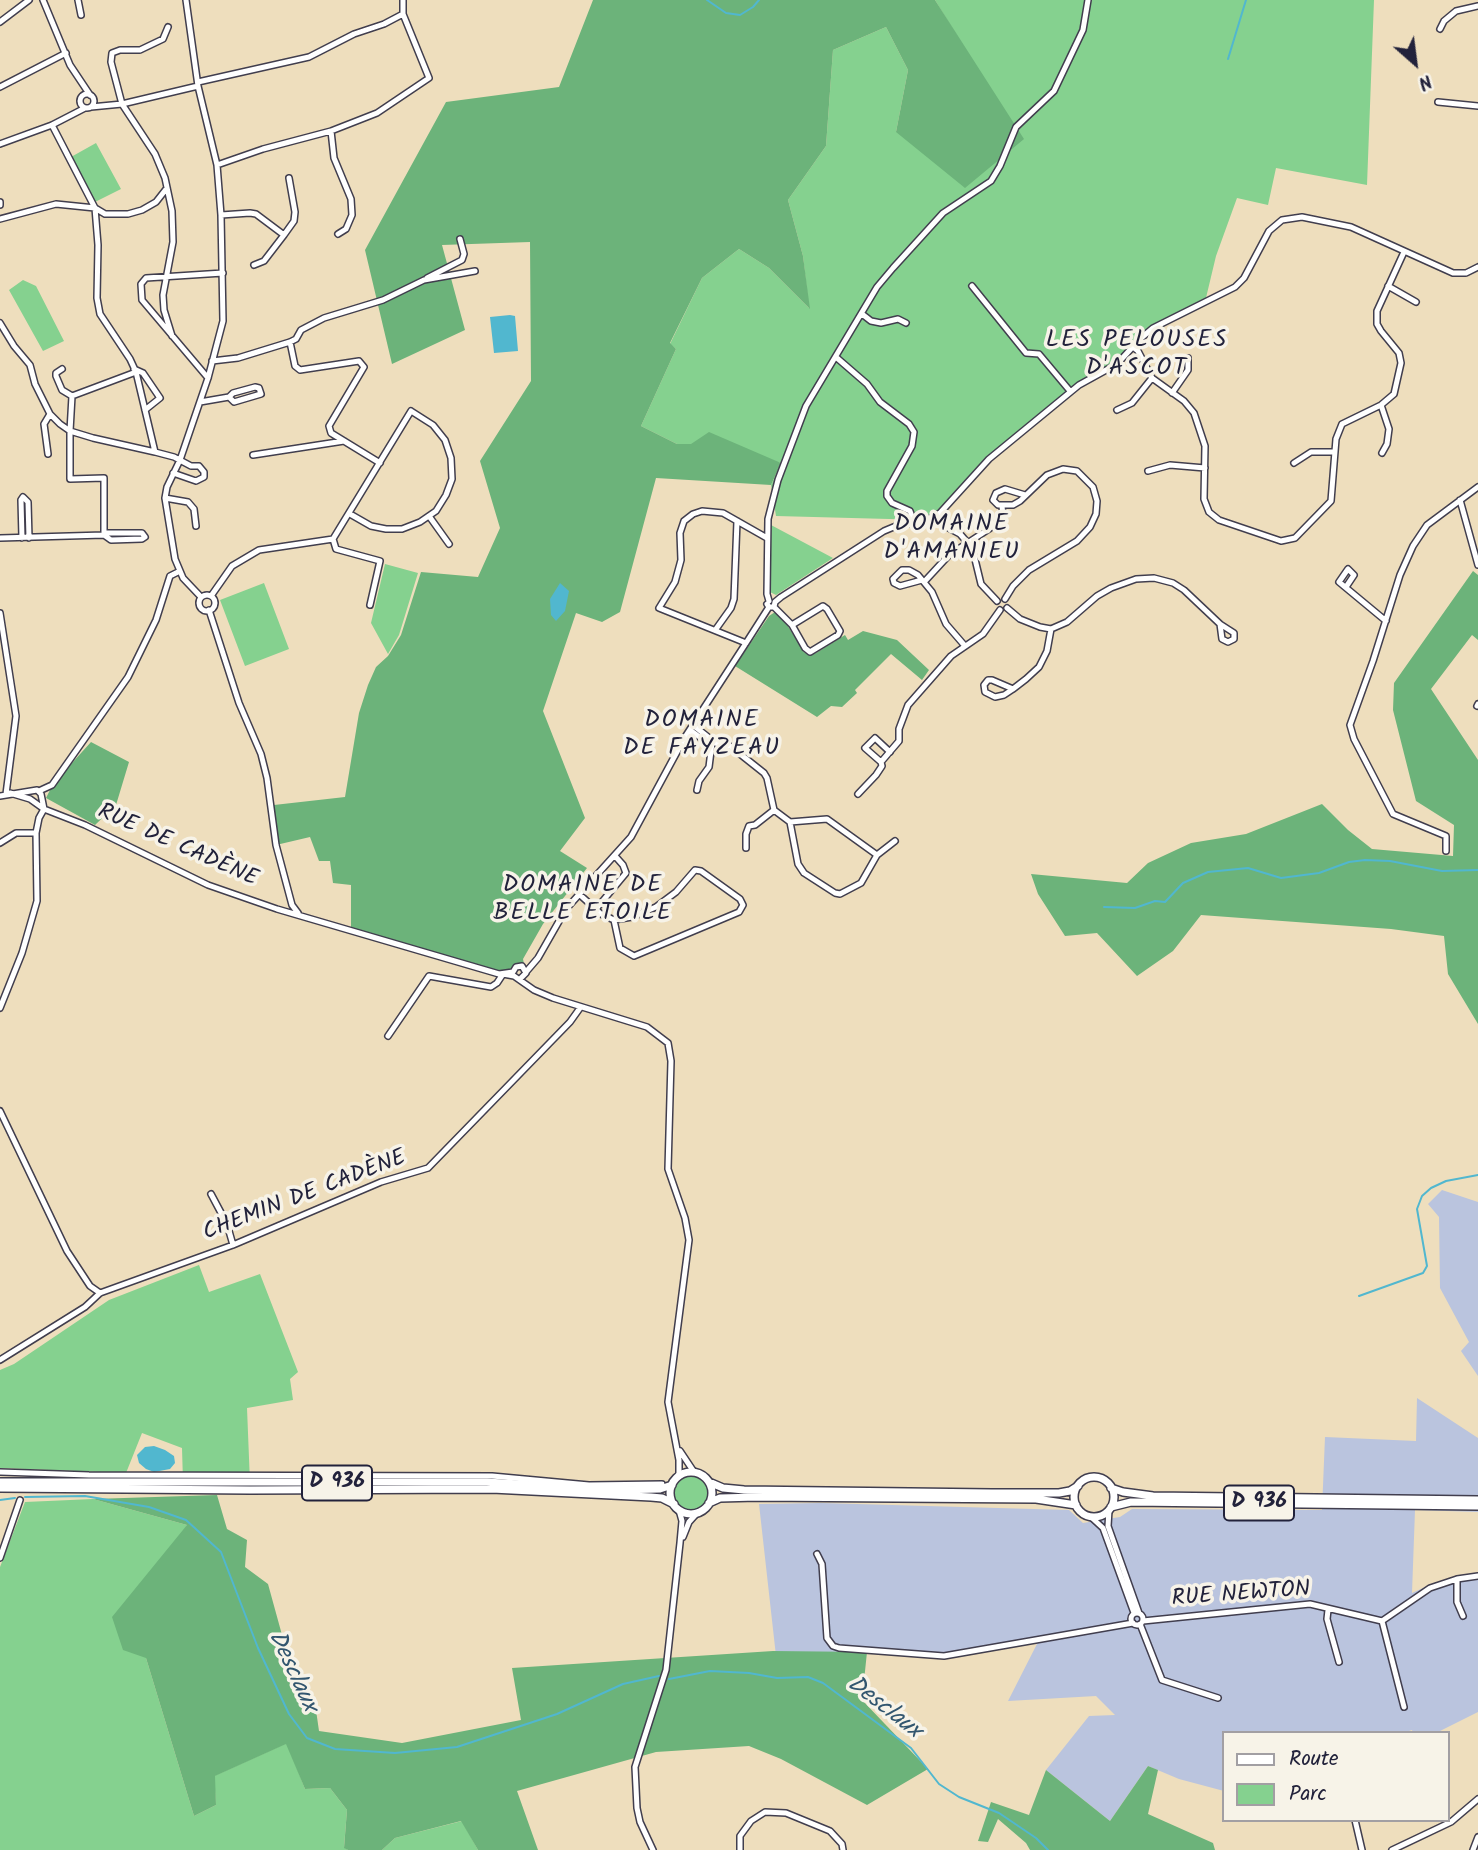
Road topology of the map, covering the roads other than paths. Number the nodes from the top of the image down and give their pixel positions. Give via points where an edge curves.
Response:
1 (29, 0) edge
2 (43, 0) edge
3 (78, 0) edge
4 (186, 0) edge
5 (403, 0) edge
6 (1088, 0) edge
7 (1478, 6) edge
8 (403, 14) junction
9 (81, 15) dead end
10 (0, 22) edge
11 (168, 27) dead end
12 (1440, 29) dead end
13 (66, 53) junction
14 (82, 83) junction
15 (198, 84) junction
16 (0, 87) edge
17 (92, 97) junction
18 (80, 99) junction
19 (1438, 102) dead end
20 (122, 104) junction
21 (105, 106) junction
22 (1478, 106) edge
23 (88, 108) junction
24 (72, 113) junction
25 (52, 125) junction
26 (331, 131) junction
27 (0, 145) edge
28 (217, 165) junction
29 (289, 178) dead end
30 (167, 188) junction
31 (95, 208) junction
32 (221, 215) junction
33 (0, 219) edge
34 (338, 234) dead end
35 (284, 235) junction
36 (460, 239) dead end
37 (1404, 252) junction
38 (254, 265) dead end
39 (1478, 267) edge
40 (475, 271) dead end
41 (223, 273) junction
42 (167, 277) junction
43 (424, 280) junction
44 (1388, 286) junction
45 (973, 290) dead end
46 (1416, 302) dead end
47 (862, 314) junction
48 (0, 323) edge
49 (906, 323) dead end
50 (172, 335) junction
51 (290, 342) junction
52 (1133, 347) junction
53 (837, 358) junction
54 (1188, 358) dead end
55 (212, 361) junction
56 (62, 369) dead end
57 (135, 371) junction
58 (208, 378) junction
59 (1152, 378) junction
60 (1070, 391) junction
61 (1172, 393) junction
62 (72, 396) junction
63 (229, 397) junction
64 (200, 402) junction
65 (1381, 405) junction
66 (145, 410) junction
67 (1117, 410) dead end
68 (50, 414) junction
69 (69, 431) junction
70 (344, 441) junction
71 (155, 452) junction
72 (1335, 452) junction
73 (1382, 453) dead end
74 (48, 454) dead end
75 (253, 455) dead end
76 (180, 460) junction
77 (380, 463) junction
78 (1294, 463) dead end
79 (1205, 467) junction
80 (1148, 471) dead end
81 (173, 473) junction
82 (1478, 487) edge
83 (1026, 495) junction
84 (165, 498) junction
85 (1460, 500) junction
86 (1002, 506) junction
87 (350, 514) junction
88 (429, 516) junction
89 (936, 516) junction
90 (737, 521) junction
91 (914, 522) junction
92 (197, 526) dead end
93 (104, 534) junction
94 (0, 538) edge
95 (25, 538) junction
96 (333, 539) junction
97 (767, 539) junction
98 (967, 542) junction
99 (449, 544) dead end
100 (1478, 565) edge
101 (180, 571) junction
102 (923, 580) junction
103 (1346, 587) dead end
104 (211, 596) junction
105 (201, 597) junction
106 (1005, 599) junction
107 (997, 601) junction
108 (772, 604) junction
109 (370, 605) dead end
110 (1003, 609) junction
111 (209, 610) junction
112 (0, 613) edge
113 (1386, 621) junction
114 (1220, 624) dead end
115 (792, 625) junction
116 (716, 629) junction
117 (1051, 629) junction
118 (746, 642) junction
119 (965, 646) junction
120 (1013, 689) junction
121 (691, 728) junction
122 (712, 743) junction
123 (890, 752) junction
124 (881, 762) junction
125 (697, 790) dead end
126 (39, 791) junction
127 (31, 792) junction
128 (858, 794) dead end
129 (3, 795) edge
130 (41, 798) junction
131 (32, 801) junction
132 (44, 809) junction
133 (774, 810) junction
134 (790, 822) junction
135 (36, 833) junction
136 (895, 841) dead end
137 (0, 842) edge
138 (746, 848) dead end
139 (1446, 851) dead end
140 (877, 855) junction
141 (615, 856) junction
142 (579, 894) junction
143 (596, 909) junction
144 (298, 913) junction
145 (614, 920) junction
146 (520, 973) junction
147 (503, 974) junction
148 (0, 1008) edge
149 (580, 1008) junction
150 (388, 1036) dead end
151 (0, 1111) edge
152 (211, 1194) dead end
153 (233, 1245) junction
154 (100, 1293) junction
155 (0, 1360) edge
156 (676, 1441) junction
157 (0, 1472) edge
158 (694, 1472) junction
159 (678, 1476) junction
160 (0, 1482) edge
161 (709, 1482) junction
162 (662, 1485) dead end
163 (672, 1485) junction
164 (1078, 1486) junction
165 (0, 1488) edge
166 (1111, 1488) junction
167 (20, 1500) dead end
168 (1478, 1500) edge
169 (709, 1503) junction
170 (1076, 1505) junction
171 (1478, 1506) edge
172 (676, 1507) junction
173 (1110, 1509) junction
174 (698, 1513) junction
175 (1091, 1517) junction
176 (680, 1543) junction
177 (817, 1554) dead end
178 (0, 1558) edge
179 (1478, 1576) edge
180 (1457, 1580) junction
181 (1328, 1610) junction
182 (1137, 1613) junction
183 (1463, 1616) dead end
184 (1382, 1621) junction
185 (1142, 1622) junction
186 (1133, 1623) junction
187 (1339, 1661) dead end
188 (1218, 1698) dead end
189 (1404, 1707) dead end
190 (1478, 1799) edge
191 (1450, 1819) edge
192 (1355, 1822) edge
193 (1445, 1822) edge
194 (1478, 1837) edge
195 (653, 1850) edge
196 (740, 1850) edge
197 (843, 1850) edge
198 (1362, 1850) edge
199 (1392, 1850) edge
200 (1473, 1850) edge

1 - 10 street
2 - 13 street
3 - 9 street
4 - 15 street
5 - 8 street
6 - 47 street via 1083,30 1060,80 1016,127 991,181 943,213 892,268
7 - 12 street via 1456,11
8 - 15 street via 309,57
8 - 26 street via 429,78 377,113
11 - 20 street via 163,39 140,50 112,52
13 - 14 street
13 - 16 street
14 - 17 street
14 - 18 street
15 - 20 street
15 - 28 street
17 - 18 street via 86,94
17 - 21 street
17 - 23 street
18 - 23 street
18 - 24 street
19 - 22 street
20 - 21 street
20 - 30 street via 155,154
21 - 23 street
23 - 24 street
24 - 25 street
25 - 27 street
25 - 31 street
26 - 28 street
26 - 34 street via 334,158 351,199 352,215
28 - 32 street
29 - 35 street via 295,212
30 - 31 street via 156,202 128,214 106,214
30 - 42 street via 173,242
31 - 33 street via 56,204
31 - 57 street via 100,314
32 - 35 street via 256,214
32 - 41 street
35 - 38 street via 264,261
36 - 43 street via 462,260
37 - 39 street via 1459,274
37 - 44 street
37 - 52 street via 1351,227 1286,218 1269,231 1236,287 1153,328
40 - 43 street
41 - 42 street
41 - 55 street via 223,321
42 - 50 street via 164,310
42 - 50 street via 146,278 140,291 142,300
43 - 51 street via 383,300 324,318
44 - 46 street
44 - 65 street via 1377,311 1377,324 1399,353 1401,363 1394,394
45 - 60 street via 1026,353 1039,354
47 - 49 street via 880,323 898,319
47 - 53 street
48 - 68 street via 30,365
50 - 58 street
51 - 55 street
51 - 70 street via 300,370 359,361 364,367 329,426 331,433
52 - 59 street
52 - 60 street via 1117,364
53 - 91 street via 914,432 912,446 887,496 911,511
53 - 97 street via 806,406 772,500
54 - 61 street via 1188,370
55 - 58 street
56 - 62 street via 56,376 62,390
57 - 62 street
57 - 66 street
57 - 66 street via 143,373 160,398
58 - 64 street
59 - 61 street
59 - 67 street via 1132,403
60 - 89 street via 984,464
61 - 79 street via 1196,418 1205,446
62 - 69 street
63 - 63 street via 234,402 261,394 255,387
63 - 64 street
64 - 76 street
65 - 72 street via 1342,424
65 - 73 street via 1390,429
66 - 71 street
68 - 69 street
68 - 74 street via 44,424
69 - 71 street
69 - 93 street via 71,479 104,478
70 - 75 street
70 - 77 street
71 - 76 street
72 - 78 street via 1311,452
72 - 79 street via 1331,501 1295,538 1281,541 1219,520 1209,512 1204,499
76 - 81 street
76 - 81 street via 202,468 204,477 196,481
77 - 87 street
77 - 88 street via 411,411 433,425 445,440 452,479
79 - 80 street via 1170,465
81 - 84 street
82 - 85 street
83 - 86 street via 1013,505
83 - 86 street via 1000,490 993,500
83 - 106 street via 1054,471 1077,471 1093,487 1096,514 1077,541 1029,570
84 - 92 street via 188,502
84 - 101 street
85 - 100 street
85 - 113 street via 1427,525 1413,547
86 - 98 street via 1003,516
87 - 88 street via 386,529 402,529
87 - 96 street
88 - 99 street
89 - 91 street
89 - 98 street
90 - 97 street
90 - 116 street via 734,599
90 - 116 street via 723,513 702,511 684,521 679,571 659,608
91 - 108 street via 884,531
93 - 93 street via 111,540 145,537 142,533
93 - 95 street
94 - 95 street
95 - 95 street via 28,502 23,497 21,500
96 - 104 street via 255,551 232,566
96 - 109 street via 336,549 380,561
97 - 108 street via 767,597
98 - 102 street
98 - 107 street via 981,584
101 - 105 street
101 - 126 street via 170,576 156,620 128,677 52,785
102 - 102 street via 909,570 897,572 893,579 900,586
102 - 119 street
103 - 113 street
104 - 105 street
104 - 111 street via 214,605
105 - 111 street via 200,607
106 - 107 street
106 - 110 street via 1008,604
107 - 110 street via 996,606
108 - 115 street
108 - 118 street
110 - 117 street
110 - 119 street via 984,634
111 - 144 street via 261,754 276,845
112 - 129 street via 16,716
113 - 139 street via 1350,725 1392,814 1446,836
114 - 117 street via 1184,590 1154,578 1111,588
115 - 115 street via 810,652 840,631 825,607
116 - 118 street
117 - 120 street via 1038,667
118 - 121 street
119 - 123 street via 908,705 899,741
120 - 120 street via 992,680 984,685 985,692 995,697
121 - 122 street
121 - 141 street via 631,837
122 - 125 street via 709,767
122 - 133 street via 730,746 764,773
123 - 124 street
123 - 124 street via 874,738 865,748
124 - 128 street via 876,775
126 - 127 street
126 - 130 street
127 - 129 street
127 - 131 street
129 - 131 street
130 - 131 street
130 - 132 street
131 - 132 street, RUE DE CADÈNE
132 - 135 street
132 - 144 street, RUE DE CADÈNE via 208,885
133 - 134 street
133 - 138 street via 749,826
134 - 140 street via 827,819
134 - 140 street via 800,869 830,892 840,894 862,883
135 - 137 street via 16,833
135 - 148 street via 37,901
136 - 140 street
141 - 142 street
141 - 143 street via 626,873
142 - 143 street
142 - 146 street via 533,962
143 - 145 street
144 - 147 street, RUE DE CADÈNE
145 - 145 street via 620,948 634,956 739,912 743,905 697,870 656,907
146 - 147 street
146 - 149 street via 529,985
147 - 150 street via 492,987 429,976
149 - 153 street, CHEMIN DE CADÈNE via 428,1168 382,1182
149 - 156 street via 647,1027 668,1043 668,1169 690,1240 668,1402
151 - 154 street via 67,1251 90,1286
152 - 153 street via 228,1224
153 - 154 street, CHEMIN DE CADÈNE
154 - 155 street, CHEMIN DE CADÈNE
156 - 158 street
156 - 159 street
157 - 162 street via 492,1476 589,1485
158 - 159 main road
158 - 161 main road
159 - 163 main road
160 - 163 main road, D 936 via 487,1482 617,1490
161 - 164 main road via 744,1490 992,1493 1059,1493
161 - 169 main road
163 - 172 main road via 670,1494
164 - 166 main road via 1095,1477
164 - 170 main road
165 - 172 main road, D 936 via 492,1489 662,1498
166 - 168 main road, D 936 via 1153,1496
166 - 173 main road
167 - 178 street
169 - 170 main road via 720,1498 757,1497 1036,1499
169 - 174 main road
170 - 175 main road
171 - 173 main road, D 936 via 1131,1502
172 - 174 main road
172 - 176 street via 682,1521
173 - 175 main road
173 - 182 street via 1108,1526
174 - 176 street
175 - 182 street via 1103,1528
176 - 195 street via 666,1670 635,1767 636,1808
177 - 186 street, RUE NEWTON via 822,1564 828,1643 839,1648 944,1656
179 - 180 street
180 - 183 street via 1457,1602
180 - 184 street via 1430,1588
181 - 184 street, RUE NEWTON
181 - 185 street, RUE NEWTON via 1310,1604
181 - 187 street via 1326,1619
182 - 185 street via 1143,1616
182 - 186 street via 1131,1618
184 - 189 street
185 - 186 street, RUE NEWTON
185 - 188 street via 1162,1681
190 - 191 street
192 - 198 street
193 - 199 street
194 - 200 street
196 - 197 street via 740,1836 765,1812 786,1813 830,1831

